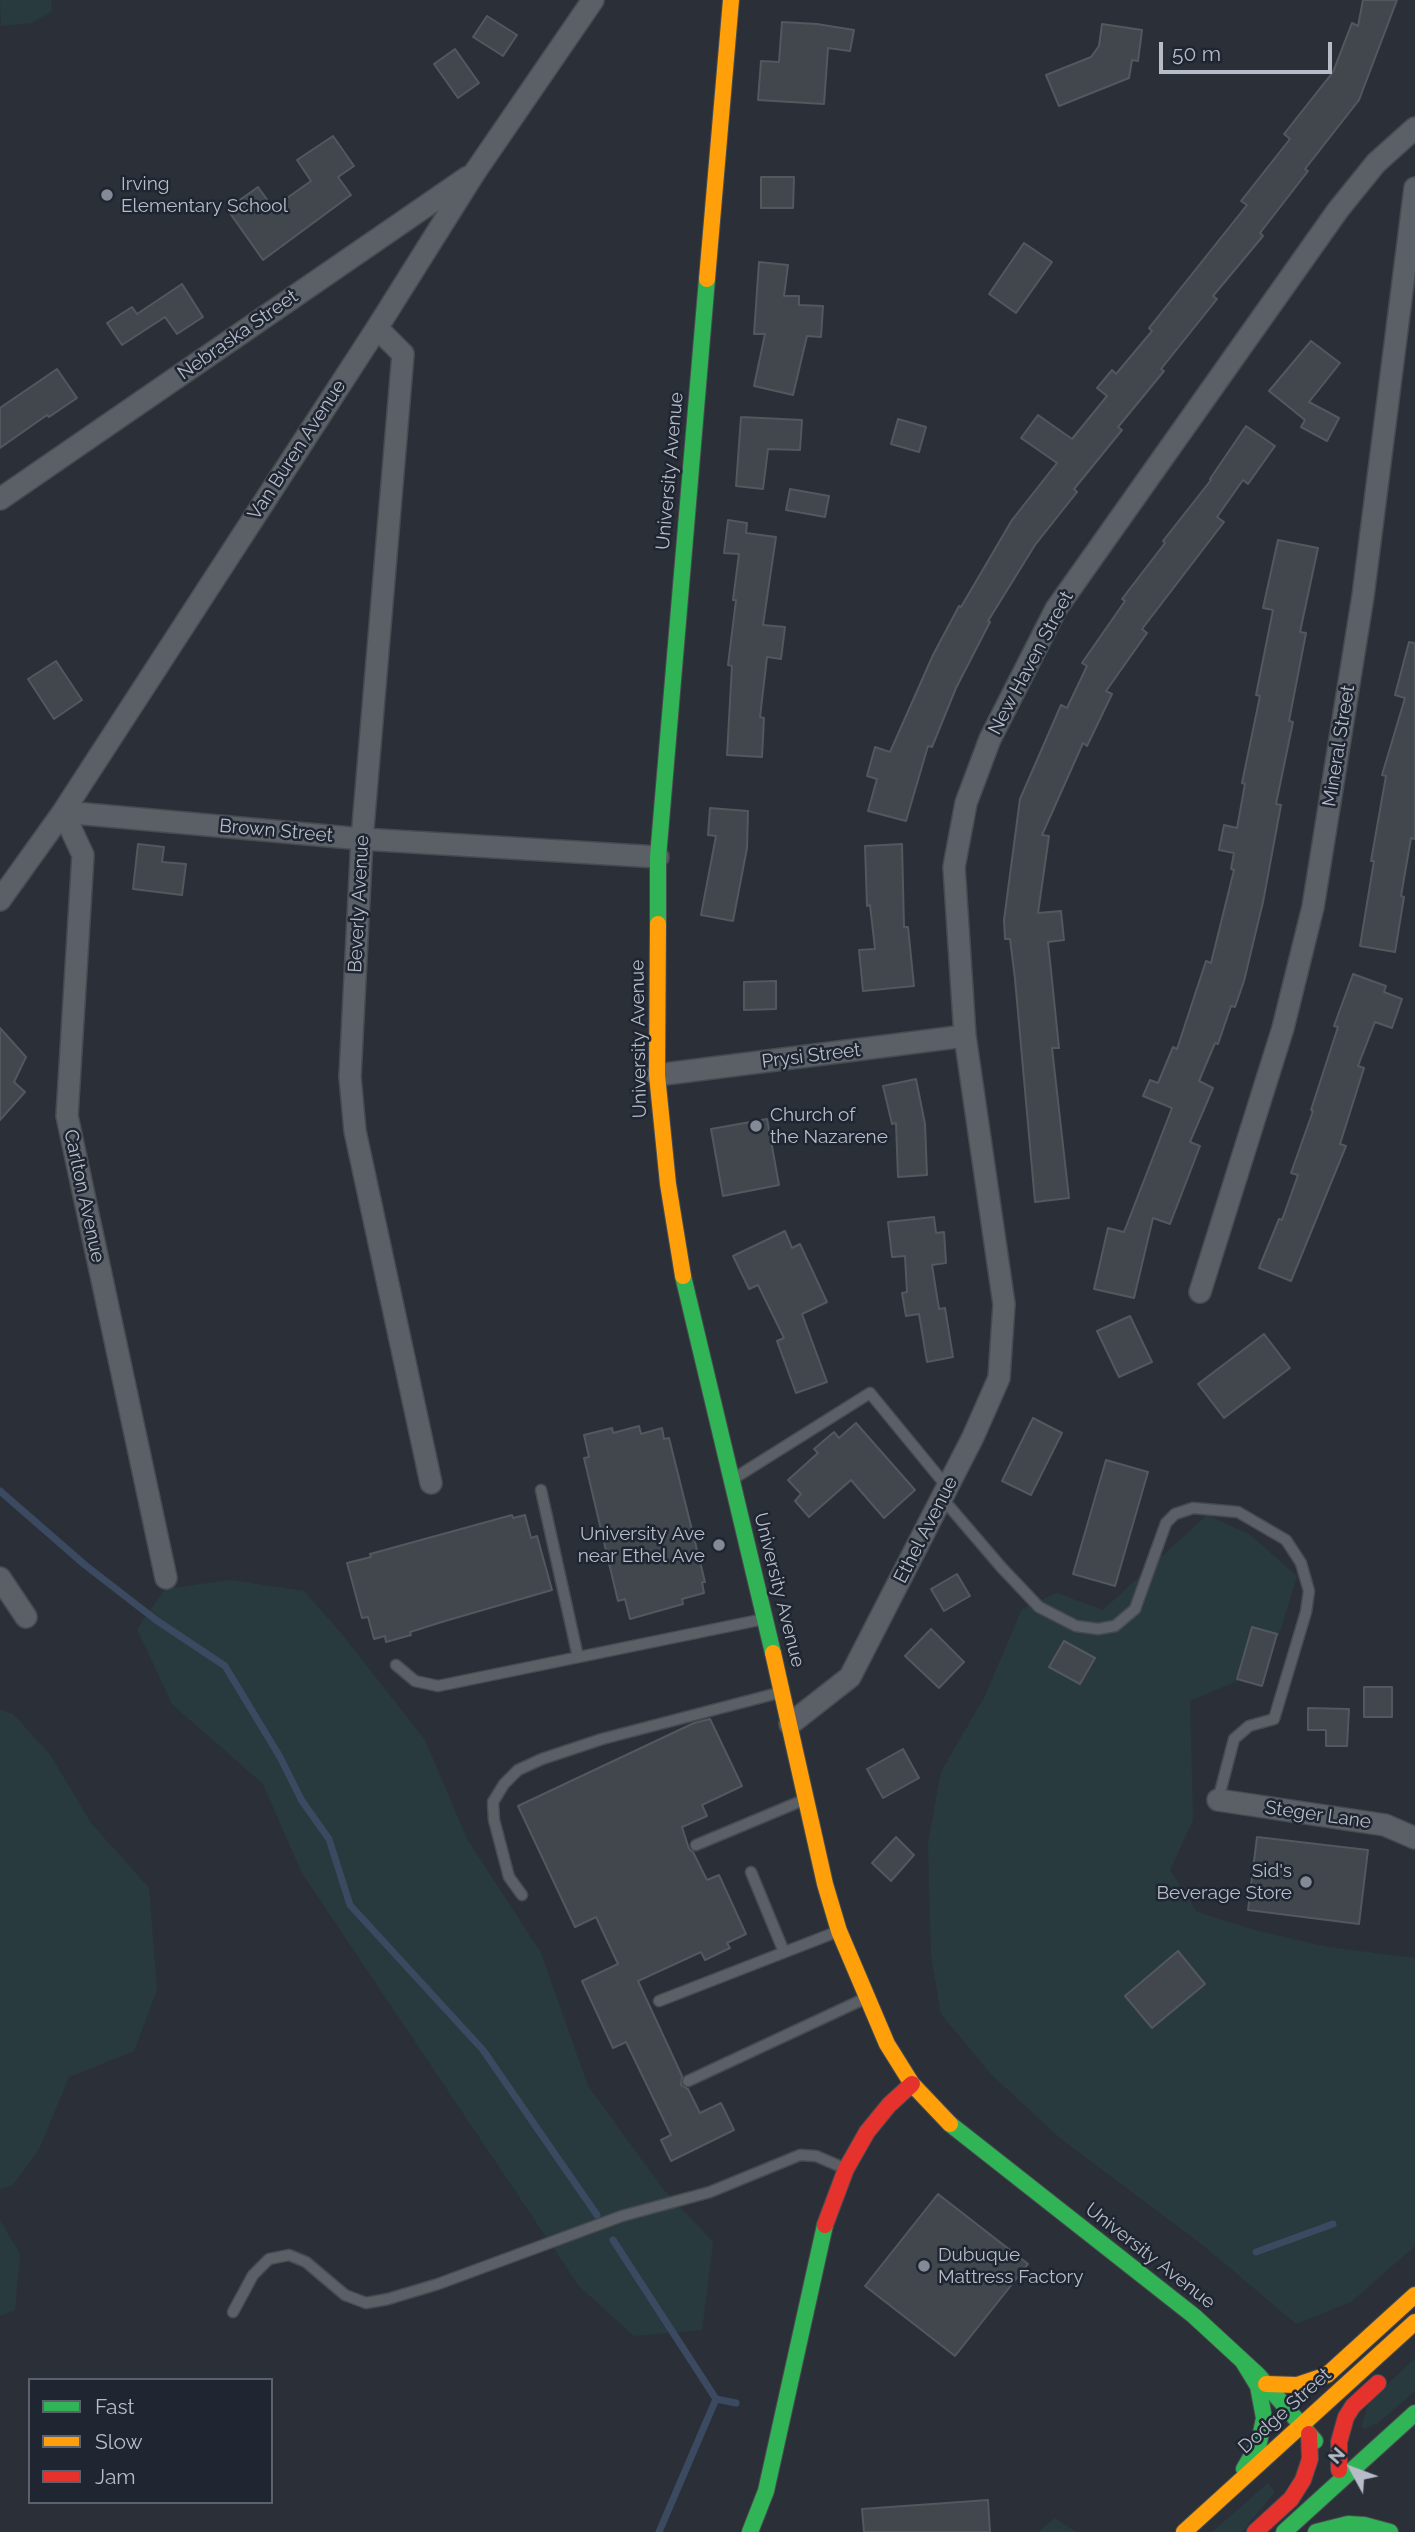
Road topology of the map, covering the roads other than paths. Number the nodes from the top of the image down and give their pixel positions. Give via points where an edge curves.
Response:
1 (593, 0) edge
2 (731, 0) edge
3 (1415, 128) edge
4 (475, 172) junction
5 (1415, 188) edge
6 (377, 327) junction
7 (0, 499) edge
8 (62, 812) junction
9 (362, 839) junction
10 (658, 857) junction
11 (0, 868) edge
12 (3, 895) edge
13 (965, 1036) junction
14 (657, 1075) junction
15 (1200, 1292) dead end
16 (1004, 1304) joint
17 (731, 1480) junction
18 (431, 1483) dead end
19 (541, 1490) dead end
20 (945, 1493) junction
21 (0, 1578) edge
22 (166, 1578) dead end
23 (26, 1617) dead end
24 (764, 1619) junction
25 (578, 1657) junction
26 (396, 1665) dead end
27 (782, 1692) junction
28 (790, 1724) junction
29 (806, 1799) junction
30 (1218, 1800) joint
31 (1415, 1838) edge
32 (696, 1845) dead end
33 (751, 1872) dead end
34 (522, 1895) dead end
35 (839, 1931) junction
36 (784, 1952) junction
37 (866, 1998) junction
38 (659, 2001) dead end
39 (688, 2081) dead end
40 (912, 2084) junction
41 (846, 2169) junction
42 (1415, 2295) edge
43 (233, 2312) dead end
44 (1415, 2322) edge
45 (1242, 2360) junction
46 (1388, 2374) dead end
47 (1266, 2384) junction
48 (1415, 2413) edge
49 (1305, 2429) junction
50 (1342, 2474) junction
51 (1224, 2495) junction
52 (750, 2532) edge
53 (1184, 2532) edge
54 (1255, 2532) edge
55 (1284, 2532) edge
56 (1316, 2532) edge
57 (1390, 2532) edge

1 - 4 street, Van Buren Avenue
2 - 10 main road, University Avenue
3 - 13 street, New Haven Street via 1376,163 1279,292 1056,609 1010,698 966,803 954,867
4 - 6 street, Van Buren Avenue
4 - 7 street, Nebraska Street
5 - 15 street, Mineral Street via 1363,596 1313,907 1283,1028
6 - 8 street, Van Buren Avenue
6 - 9 street, Beverly Avenue via 402,354
8 - 9 street, Brown Street
8 - 12 street, Van Buren Avenue
8 - 22 street, Carlton Avenue via 83,855 67,1116
9 - 10 street, Brown Street
9 - 18 street, Beverly Avenue via 350,1077 355,1131
10 - 14 main road, University Avenue
11 - 12 street
13 - 14 street, Prysi Street
13 - 16 street, New Haven Street
14 - 17 main road, University Avenue via 684,1286
16 - 20 street, Ethel Avenue via 999,1378
17 - 20 lane via 870,1393
17 - 24 main road, University Avenue
19 - 25 lane
20 - 28 street, Ethel Avenue via 850,1677
20 - 30 lane via 1002,1568 1039,1607 1076,1626 1115,1626 1135,1609 1166,1523 1175,1514 1193,1508 1238,1512 1286,1540 1301,1563 1309,1591 1307,1612 1274,1719 1249,1726 1234,1739
21 - 23 street
24 - 25 lane
24 - 27 main road, University Avenue
25 - 26 lane via 438,1686 415,1681
27 - 28 main road, University Avenue
27 - 34 lane via 602,1739 518,1770 493,1802 509,1877
28 - 29 main road, University Avenue
29 - 32 lane
29 - 35 main road, University Avenue
30 - 31 street, Steger Lane via 1385,1825
33 - 36 lane
35 - 36 lane
35 - 37 main road, University Avenue
36 - 38 lane
37 - 39 lane
37 - 40 main road, University Avenue
40 - 41 main road via 867,2132
40 - 45 main road, University Avenue via 953,2127 1194,2316
41 - 43 lane via 816,2156 800,2155 710,2192 622,2216 388,2300 366,2303 345,2295 306,2262 289,2255 269,2259 253,2275
41 - 52 main road via 823,2230 766,2491
42 - 47 main road via 1327,2375 1297,2385
44 - 49 main road, Dodge Street
45 - 47 main road, University Avenue
45 - 51 main road via 1258,2386 1264,2418 1249,2463
46 - 50 main road via 1346,2417 1339,2442
47 - 49 main road, University Avenue
48 - 50 main road
49 - 50 main road, University Avenue
49 - 51 main road, Dodge Street
49 - 54 main road via 1310,2459 1303,2480
50 - 55 main road
51 - 53 main road, Dodge Street
56 - 57 main road via 1348,2524

